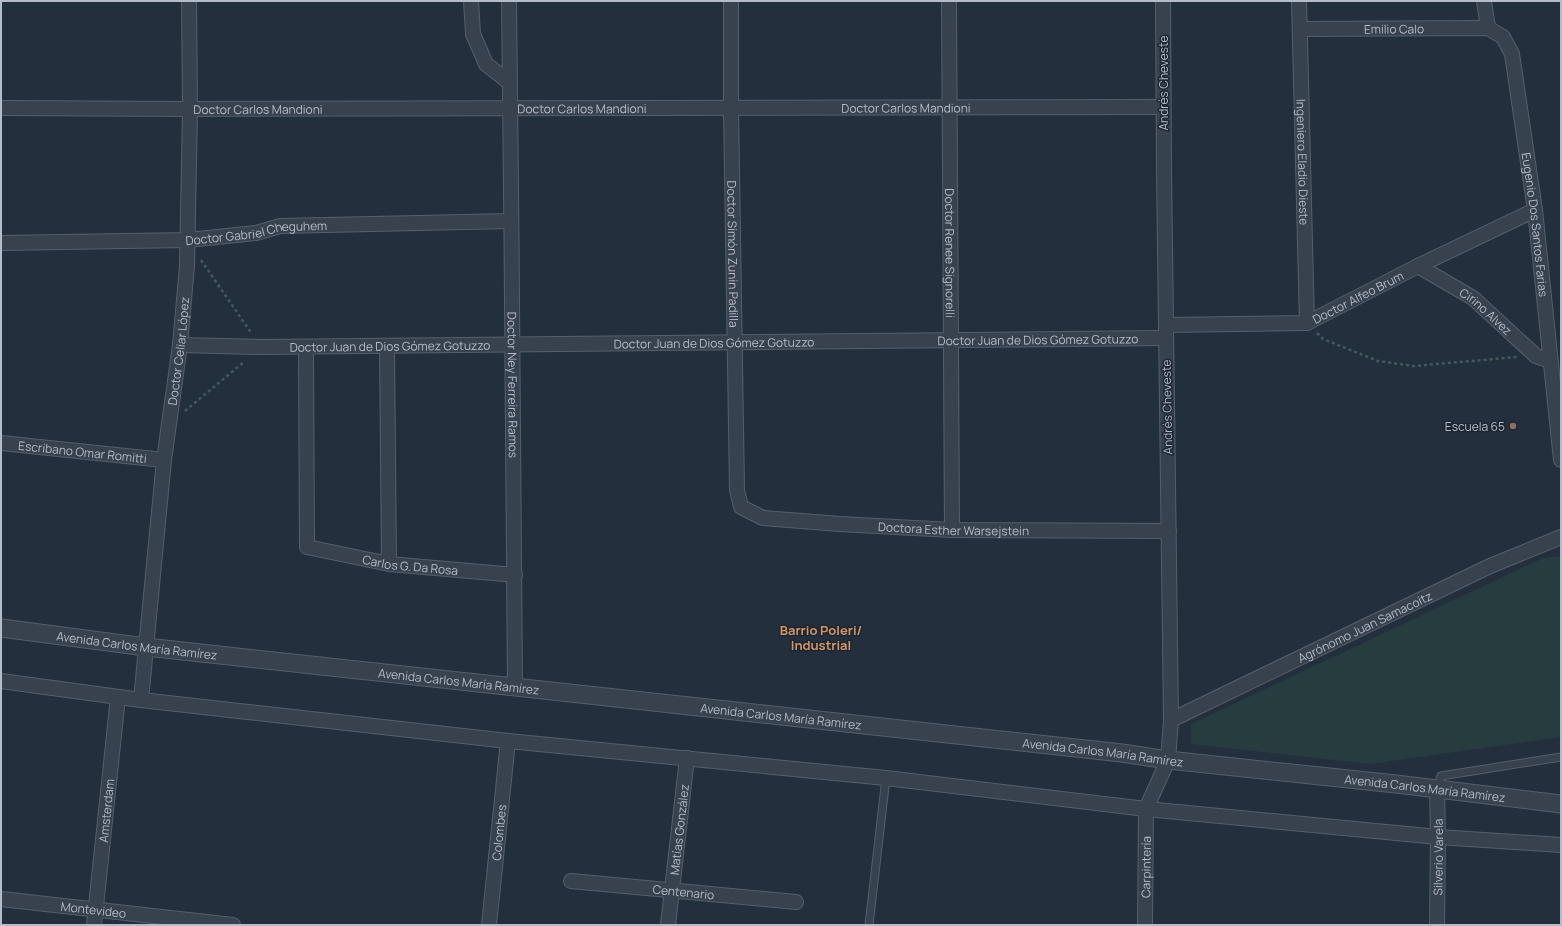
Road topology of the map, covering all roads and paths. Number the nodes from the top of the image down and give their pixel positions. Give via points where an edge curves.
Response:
1 (188, 1) edge
2 (471, 1) edge
3 (509, 1) edge
4 (731, 1) edge
5 (949, 1) edge
6 (1163, 1) edge
7 (1299, 1) edge
8 (1484, 1) edge
9 (1488, 28) junction
10 (1300, 29) junction
11 (510, 83) junction
12 (949, 107) junction
13 (1163, 107) junction
14 (1, 108) edge
15 (510, 108) junction
16 (731, 108) junction
17 (190, 109) junction
18 (1535, 210) junction
19 (511, 221) junction
20 (188, 240) junction
21 (1, 243) edge
22 (1418, 266) junction
23 (1308, 323) junction
24 (1166, 332) junction
25 (951, 340) junction
26 (735, 342) junction
27 (180, 345) junction
28 (514, 345) junction
29 (387, 346) junction
30 (261, 347) junction
31 (306, 347) junction
32 (1536, 356) junction
33 (1550, 361) junction
34 (169, 425) junction
35 (1, 444) edge
36 (164, 460) junction
37 (1561, 460) edge
38 (741, 507) joint
39 (952, 530) junction
40 (1169, 531) junction
41 (1561, 537) edge
42 (389, 564) junction
43 (515, 575) junction
44 (1, 628) edge
45 (146, 648) junction
46 (1, 681) edge
47 (514, 688) junction
48 (118, 697) junction
49 (141, 700) junction
50 (1170, 720) junction
51 (508, 741) junction
52 (1561, 757) edge
53 (687, 758) junction
54 (1168, 760) junction
55 (886, 778) junction
56 (1437, 789) junction
57 (1561, 804) edge
58 (1146, 809) junction
59 (1438, 837) junction
60 (1561, 844) edge
61 (570, 881) dead end
62 (672, 891) junction
63 (1, 899) edge
64 (796, 902) dead end
65 (96, 910) junction
66 (94, 925) edge
67 (233, 925) edge
68 (488, 925) edge
69 (668, 925) edge
70 (869, 925) edge
71 (1144, 925) edge
72 (1437, 925) edge

1 - 17 street, Doctor Celiar López
2 - 11 street via 473,34 486,64
3 - 11 street, Doctor Ney Ferreira Ramos
4 - 16 street, Doctor Simón Zunin Padilla
5 - 12 street, Doctor Renee Signorelli
6 - 13 street, Andrés Cheveste
7 - 10 street, Ingeniero Eladio Dieste
8 - 9 street
9 - 10 street, Emilio Calo
9 - 18 street, Eugenio Dos Santos Farias via 1503,37 1512,54
10 - 23 street, Ingeniero Eladio Dieste
11 - 15 street, Doctor Ney Ferreira Ramos
12 - 13 street, Doctor Carlos Mandioni
12 - 16 street, Doctor Carlos Mandioni
12 - 25 street, Doctor Renee Signorelli
13 - 24 street, Andrés Cheveste
14 - 17 street, Doctor Carlos Mandioni
15 - 16 street, Doctor Carlos Mandioni
15 - 17 street, Doctor Carlos Mandioni
15 - 19 street, Doctor Ney Ferreira Ramos
16 - 26 street, Doctor Simón Zunin Padilla
17 - 20 street, Doctor Celiar López
18 - 22 street, Doctor Alfeo Brum
18 - 33 street, Eugenio Dos Santos Farias
19 - 20 street, Doctor Gabriel Cheguhem via 280,226 256,233
19 - 28 street, Doctor Ney Ferreira Ramos
20 - 21 street, Doctor Gabriel Cheguhem
20 - 27 street, Doctor Celiar López
20 - 30 path
22 - 23 street, Doctor Alfeo Brum
22 - 32 street, Cirino Alvez via 1473,298
23 - 24 street, Doctor Alfeo Brum
23 - 32 path via 1323,339 1378,360 1407,365
24 - 25 street, Doctor Juan de Dios Gómez Gotuzzo
24 - 40 street, Andrés Cheveste
25 - 26 street, Doctor Juan de Dios Gómez Gotuzzo
25 - 39 street, Doctor Renee Signorelli
26 - 28 street, Doctor Juan de Dios Gómez Gotuzzo
26 - 38 street, Doctor Simón Zunin Padilla via 737,490
27 - 30 street, Doctor Juan de Dios Gómez Gotuzzo
27 - 34 street, Doctor Celiar López
28 - 29 street, Doctor Juan de Dios Gómez Gotuzzo
28 - 43 street, Doctor Ney Ferreira Ramos
29 - 31 street, Doctor Juan de Dios Gómez Gotuzzo
29 - 42 street
30 - 31 street, Doctor Juan de Dios Gómez Gotuzzo
30 - 34 path
31 - 42 street, Carlos G. Da Rosa via 307,547
32 - 33 street, Cirino Alvez
33 - 37 street, Eugenio Dos Santos Farias
34 - 36 street, Doctor Celiar López
35 - 36 street, Escribano Omar Romitti
36 - 45 street, Doctor Celiar López
38 - 39 street, Doctora Esther Warsejstein via 763,518
39 - 40 street, Doctora Esther Warsejstein
40 - 50 street, Andrés Cheveste
41 - 50 street, Agrónomo Juan Samacoitz via 1490,566
42 - 43 street, Carlos G. Da Rosa
43 - 47 street, Doctor Ney Ferreira Ramos
44 - 45 street, Avenida Carlos María Ramírez
45 - 47 street, Avenida Carlos María Ramírez
45 - 49 street, Doctor Celiar López
46 - 48 street
47 - 54 street, Avenida Carlos María Ramírez
48 - 49 street
48 - 65 street, Amsterdam
49 - 51 street
50 - 54 street, Andrés Cheveste
51 - 53 street
51 - 68 street, Colombes
52 - 56 lane via 1440,776
53 - 55 street
53 - 62 street, Matías González
54 - 56 street, Avenida Carlos María Ramírez
54 - 58 street, Andrés Cheveste
55 - 58 street
55 - 70 lane
56 - 57 street, Avenida Carlos María Ramírez
56 - 59 street, Silverio Varela
58 - 59 street
58 - 71 street, Carpintería
59 - 60 street
59 - 72 street, Silverio Varela
61 - 62 street, Centenario
62 - 64 street, Centenario
62 - 69 street, Matías González
63 - 65 street, Montevideo
65 - 66 street, Amsterdam
65 - 67 street, Montevideo

